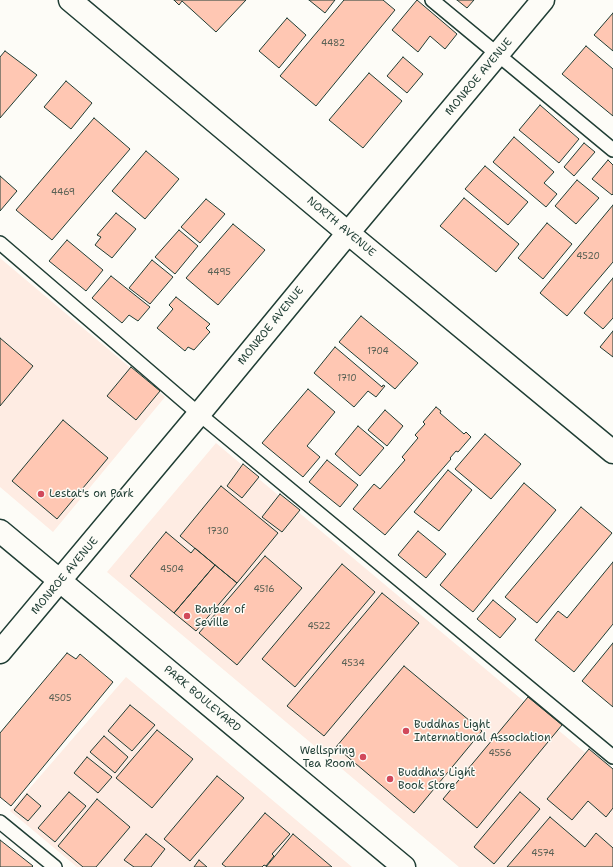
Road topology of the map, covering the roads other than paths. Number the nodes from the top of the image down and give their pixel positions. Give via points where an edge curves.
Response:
1 (70, 0) edge
2 (432, 0) edge
3 (543, 0) edge
4 (498, 55) junction
5 (613, 150) edge
6 (348, 233) junction
7 (0, 243) edge
8 (199, 414) junction
9 (613, 452) edge
10 (0, 531) edge
11 (60, 581) junction
12 (0, 652) edge
13 (613, 757) edge
14 (0, 822) edge
15 (55, 867) edge
16 (404, 867) edge

1 - 6 street, NORTH AVENUE
2 - 4 lane
3 - 4 street, MONROE AVENUE
4 - 5 lane
4 - 6 street, MONROE AVENUE
6 - 8 street, MONROE AVENUE
6 - 9 street, NORTH AVENUE
7 - 8 lane
8 - 11 street, MONROE AVENUE
8 - 13 lane
10 - 11 street, PARK BOULEVARD
11 - 12 street, MONROE AVENUE
11 - 16 street, PARK BOULEVARD
14 - 15 lane

